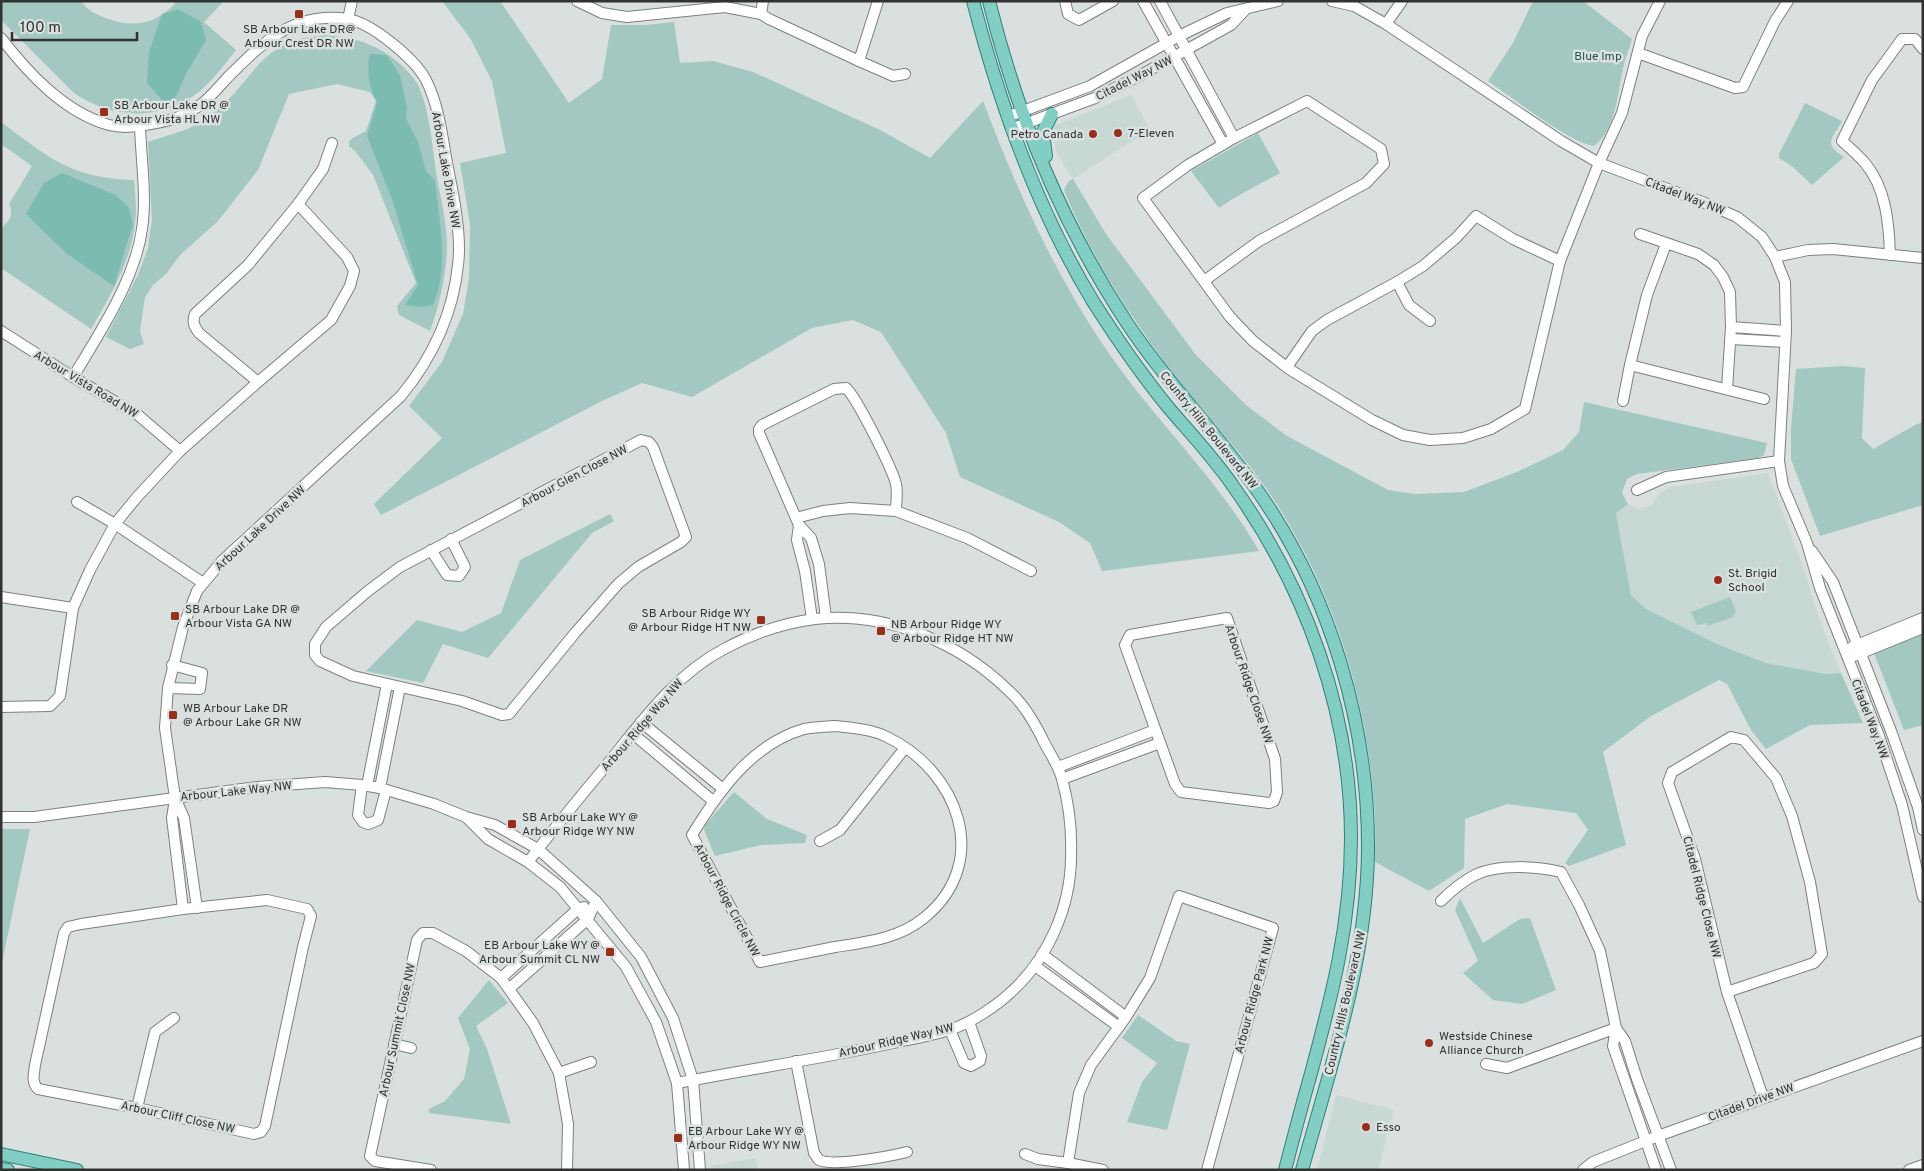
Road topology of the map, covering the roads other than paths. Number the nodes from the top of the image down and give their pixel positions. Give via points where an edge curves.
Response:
1 (352, 1) edge
2 (577, 1) edge
3 (662, 1) edge
4 (763, 1) edge
5 (878, 1) edge
6 (973, 1) edge
7 (989, 1) edge
8 (1065, 1) edge
9 (1113, 1) edge
10 (1143, 1) edge
11 (1160, 1) edge
12 (1278, 1) edge
13 (1332, 1) edge
14 (1402, 1) edge
15 (1660, 1) edge
16 (1788, 1) edge
17 (1246, 9) junction
18 (663, 13) junction
19 (761, 14) junction
20 (348, 19) junction
21 (1386, 24) junction
22 (1180, 36) junction
23 (1, 38) edge
24 (1167, 43) junction
25 (1, 49) edge
26 (1923, 49) edge
27 (1187, 50) junction
28 (1638, 53) junction
29 (15, 56) junction
30 (1174, 57) junction
31 (859, 61) junction
32 (905, 74) dead end
33 (1023, 110) junction
34 (1052, 114) junction
35 (1009, 123) junction
36 (1027, 123) junction
37 (140, 126) junction
38 (1234, 138) junction
39 (332, 143) dead end
40 (1223, 144) junction
41 (1599, 163) junction
42 (1049, 179) junction
43 (298, 204) junction
44 (1640, 234) dead end
45 (1666, 244) junction
46 (1890, 255) junction
47 (1775, 257) junction
48 (1923, 258) edge
49 (1560, 261) junction
50 (1204, 281) junction
51 (1397, 282) junction
52 (1430, 321) dead end
53 (1731, 327) junction
54 (1, 331) edge
55 (1785, 336) junction
56 (1731, 339) junction
57 (1630, 365) junction
58 (1287, 367) junction
59 (72, 377) junction
60 (258, 382) junction
61 (1727, 389) junction
62 (1764, 399) dead end
63 (1623, 401) dead end
64 (180, 451) junction
65 (1779, 461) junction
66 (1637, 490) dead end
67 (76, 502) dead end
68 (896, 511) junction
69 (798, 522) junction
70 (116, 524) junction
71 (451, 539) junction
72 (1807, 544) junction
73 (431, 550) junction
74 (1031, 571) dead end
75 (202, 582) junction
76 (1, 598) edge
77 (72, 608) junction
78 (826, 618) junction
79 (1923, 618) edge
80 (812, 619) junction
81 (1923, 628) edge
82 (1858, 650) junction
83 (1846, 655) junction
84 (172, 665) junction
85 (387, 684) junction
86 (400, 687) junction
87 (168, 688) junction
88 (1, 707) edge
89 (641, 722) junction
90 (1155, 730) junction
91 (1891, 731) junction
92 (632, 733) junction
93 (1878, 736) junction
94 (1160, 743) junction
95 (905, 748) junction
96 (1058, 768) junction
97 (1062, 779) junction
98 (365, 786) junction
99 (383, 789) junction
100 (723, 790) junction
101 (175, 798) junction
102 (713, 801) junction
103 (1, 817) edge
104 (466, 817) junction
105 (1923, 830) edge
106 (820, 841) dead end
107 (538, 849) junction
108 (528, 862) junction
109 (1921, 880) edge
110 (1923, 897) edge
111 (596, 901) junction
112 (1441, 901) dead end
113 (197, 908) junction
114 (183, 909) junction
115 (578, 910) junction
116 (588, 919) junction
117 (1042, 954) junction
118 (1035, 966) junction
119 (501, 978) junction
120 (510, 988) junction
121 (1727, 992) junction
122 (1126, 1016) junction
123 (174, 1018) dead end
124 (970, 1022) junction
125 (1119, 1027) junction
126 (1616, 1028) junction
127 (950, 1030) junction
128 (1923, 1041) edge
129 (394, 1044) junction
130 (411, 1048) dead end
131 (796, 1061) junction
132 (591, 1062) dead end
133 (1486, 1064) dead end
134 (559, 1073) junction
135 (693, 1080) junction
136 (676, 1083) junction
137 (1763, 1097) junction
138 (137, 1108) junction
139 (1658, 1136) junction
140 (1645, 1141) junction
141 (907, 1152) dead end
142 (1, 1154) edge
143 (1025, 1154) dead end
144 (1068, 1163) junction
145 (700, 1165) edge
146 (684, 1166) edge
147 (1923, 1166) edge
148 (1, 1169) edge
149 (8, 1170) edge
150 (77, 1170) edge
151 (431, 1170) edge
152 (567, 1170) edge
153 (1103, 1170) edge
154 (1207, 1170) edge
155 (1285, 1170) edge
156 (1302, 1170) edge
157 (1583, 1170) edge
158 (1656, 1170) edge
159 (1671, 1170) edge
160 (1909, 1170) edge

1 - 20 street
2 - 18 street via 602,13 627,17
3 - 18 street
4 - 19 street
5 - 31 street
6 - 35 main road, Country Hills Boulevard NW
7 - 33 main road, Country Hills Boulevard NW
8 - 9 street via 1068,14 1079,20
10 - 24 street
11 - 22 street
12 - 17 street, Citadel Way NW
13 - 21 street, Citadel Way NW via 1354,6
14 - 21 street
15 - 28 street via 1642,36
16 - 28 street via 1743,87 1734,88
17 - 22 street, Citadel Way NW via 1226,13
17 - 27 street, Citadel Way NW via 1231,25
18 - 19 street via 724,7
19 - 31 street
20 - 37 street, Arbour Lake Drive NW via 298,22 250,55 201,105 177,119
20 - 75 street, Arbour Lake Drive NW via 359,22 408,56 426,79 448,166 457,226 459,263 451,303 433,350 402,396
21 - 41 street, Citadel Way NW
22 - 24 street, Citadel Way NW
22 - 27 street
23 - 29 street, Arbour Lake Drive NW
24 - 30 street
24 - 33 street, Citadel Way NW via 1090,86
25 - 29 street, Arbour Lake Drive NW
26 - 46 street via 1915,38 1902,39 1872,80 1842,141 1866,164 1880,190 1889,224
27 - 30 street, Citadel Way NW
27 - 38 street
28 - 41 street via 1622,113
29 - 37 street, Arbour Lake Drive NW via 61,100 89,118 111,125
30 - 34 street, Citadel Way NW via 1095,98
30 - 40 street
31 - 32 street via 893,76
33 - 35 street, Citadel Way NW
33 - 36 main road, Country Hills Boulevard NW
34 - 36 street, Citadel Way NW
34 - 42 main road via 1043,132
35 - 36 street, Citadel Way NW
35 - 155 main road, Country Hills Boulevard NW via 1032,182 1093,300 1151,386 1232,483 1270,542 1314,637 1337,714 1351,817 1350,892 1338,970
36 - 42 main road, Country Hills Boulevard NW
37 - 59 street via 142,229 134,261 107,320
38 - 40 street
38 - 50 street via 1307,101 1381,149 1384,164 1366,183 1259,241
39 - 43 street via 323,169
40 - 50 street via 1143,198
41 - 47 street, Citadel Way NW via 1737,217 1762,237
41 - 49 street
42 - 156 main road, Country Hills Boulevard NW via 1089,259 1128,325 1173,386 1234,458 1284,533 1322,611 1348,688 1361,756 1366,805 1366,891 1349,995
43 - 60 street via 347,257 354,271 350,286 331,320
43 - 60 street via 248,265 195,314 193,320 199,333
44 - 45 street
45 - 53 street via 1698,254 1714,265 1730,292
45 - 57 street via 1646,295
46 - 47 street via 1834,249 1808,250
46 - 48 street
47 - 55 street, Citadel Way NW via 1785,282
49 - 51 street via 1513,239 1476,216 1424,266
49 - 58 street via 1525,410 1491,429 1462,438 1430,440 1404,435 1372,420
50 - 58 street via 1230,317 1253,341
51 - 52 street via 1409,305
51 - 58 street via 1312,331
53 - 55 street
53 - 56 street
54 - 59 street, Arbour Vista Road NW
55 - 56 street
55 - 65 street, Citadel Way NW
56 - 61 street
57 - 61 street
57 - 63 street
59 - 64 street, Arbour Vista Road NW via 138,415
60 - 64 street
61 - 62 street
64 - 70 street
65 - 66 street via 1666,477
65 - 72 street, Citadel Way NW via 1783,486
67 - 70 street
68 - 69 street via 850,508 823,511
68 - 69 street via 896,484 885,456 849,391 841,388 759,429
68 - 74 street via 967,538
69 - 78 street via 811,538 819,564
69 - 80 street via 797,540
70 - 75 street
70 - 77 street
71 - 73 street, Arbour Glen Close NW
71 - 73 street via 465,567 459,576 447,575
71 - 86 street, Arbour Glen Close NW via 641,440 653,447 686,533 682,542 618,584 509,714 502,715 462,701
72 - 82 street, Citadel Way NW via 1833,582
72 - 83 street, Citadel Way NW
73 - 85 street, Arbour Glen Close NW via 400,567 368,591 326,627 315,644 315,655 320,661 353,676
75 - 84 street, Arbour Lake Drive NW via 182,627
76 - 77 street
77 - 88 street via 60,696 50,706
78 - 80 street, Arbour Ridge Way NW
78 - 96 street, Arbour Ridge Way NW via 870,621 920,632 966,656 1010,691 1036,725
79 - 82 street
80 - 89 street, Arbour Ridge Way NW via 776,626 722,650 679,680
81 - 82 street
82 - 83 street
82 - 91 street, Citadel Way NW
83 - 93 street, Citadel Way NW
84 - 87 street, Arbour Lake Drive NW
84 - 87 street via 202,673 200,689
85 - 86 street, Arbour Glen Close NW
85 - 98 street
86 - 99 street
87 - 101 street, Arbour Lake Drive NW via 165,728
89 - 92 street, Arbour Ridge Way NW
89 - 100 street
90 - 94 street, Arbour Ridge Close NW
90 - 94 street, Arbour Ridge Close NW via 1125,646 1128,638 1130,635 1227,618 1275,759 1276,797 1264,803 1180,792
90 - 96 street
91 - 93 street
91 - 105 street, Citadel Way NW
92 - 102 street
92 - 107 street, Arbour Ridge Way NW
93 - 109 street, Citadel Way NW via 1902,805
94 - 97 street
95 - 100 street, Arbour Ridge Circle NW via 886,736 864,730 835,726 805,729 777,740 752,758
95 - 102 street, Arbour Ridge Circle NW via 925,762 939,778 955,807 962,836 959,864 950,886 924,919 904,932 883,939 760,962 692,835
95 - 106 street via 840,830
96 - 97 street, Arbour Ridge Way NW
97 - 117 street, Arbour Ridge Way NW via 1072,838 1068,894
98 - 99 street, Arbour Lake Way NW
98 - 99 street via 358,815 368,824 378,820
98 - 101 street, Arbour Lake Way NW via 325,782
99 - 104 street, Arbour Lake Way NW
100 - 102 street, Arbour Ridge Circle NW
101 - 103 street, Arbour Lake Way NW via 34,817
101 - 113 street via 184,818
101 - 114 street via 172,818
104 - 107 street, Arbour Lake Way NW via 495,825
104 - 108 street, Arbour Lake Way NW via 488,838
107 - 108 street, Arbour Ridge Way NW
107 - 111 street, Arbour Lake Way NW
108 - 115 street, Arbour Lake Way NW via 560,887
109 - 110 street, Citadel Way NW
111 - 115 street
111 - 116 street
111 - 135 street, Arbour Lake Way NW via 641,957 673,1018
112 - 126 street via 1477,874 1506,867 1545,868 1561,872 1600,952
113 - 114 street, Arbour Cliff Close NW
113 - 138 street, Arbour Cliff Close NW via 267,900 307,909 311,916 266,1126 254,1134
114 - 138 street, Arbour Cliff Close NW via 81,924 68,927 64,933 33,1081 38,1088
115 - 116 street, Arbour Lake Way NW
115 - 119 street
116 - 120 street
116 - 136 street, Arbour Lake Way NW via 626,967 656,1022
117 - 118 street, Arbour Ridge Way NW
117 - 122 street
118 - 124 street, Arbour Ridge Way NW via 1009,994
118 - 125 street
119 - 120 street, Arbour Summit Close NW
119 - 129 street, Arbour Summit Close NW via 466,951 433,933 423,933 417,940
120 - 134 street, Arbour Summit Close NW
121 - 121 street, Citadel Ridge Close NW via 1814,963 1822,954 1810,882 1792,816 1776,778 1744,740 1731,737 1672,772 1668,783 1695,859
121 - 137 street, Citadel Ridge Close NW
122 - 125 street, Arbour Ridge Park NW
122 - 154 street, Arbour Ridge Park NW via 1150,978 1179,896 1273,928
123 - 138 street via 154,1032
124 - 127 street, Arbour Ridge Way NW
124 - 127 street via 981,1056 980,1061 971,1066 964,1064
125 - 144 street, Arbour Ridge Park NW via 1091,1065 1078,1092
126 - 133 street via 1507,1068
126 - 139 street via 1625,1041
126 - 140 street via 1613,1046
127 - 131 street, Arbour Ridge Way NW
128 - 137 street, Citadel Drive NW
129 - 130 street
129 - 151 street, Arbour Summit Close NW via 370,1156 374,1161
131 - 135 street, Arbour Ridge Way NW
131 - 141 street via 814,1153 819,1160 832,1162
132 - 134 street
134 - 152 street, Arbour Summit Close NW via 568,1124
135 - 136 street, Arbour Ridge Way NW
135 - 145 street, Arbour Lake Way NW
136 - 146 street, Arbour Lake Way NW
137 - 139 street, Citadel Drive NW
139 - 140 street, Citadel Drive NW
139 - 159 street
140 - 157 street, Citadel Drive NW via 1593,1162
140 - 158 street
142 - 150 main road
143 - 144 street
144 - 153 street
145 - 146 street, Arbour Lake Way NW
147 - 160 street
148 - 149 main road

